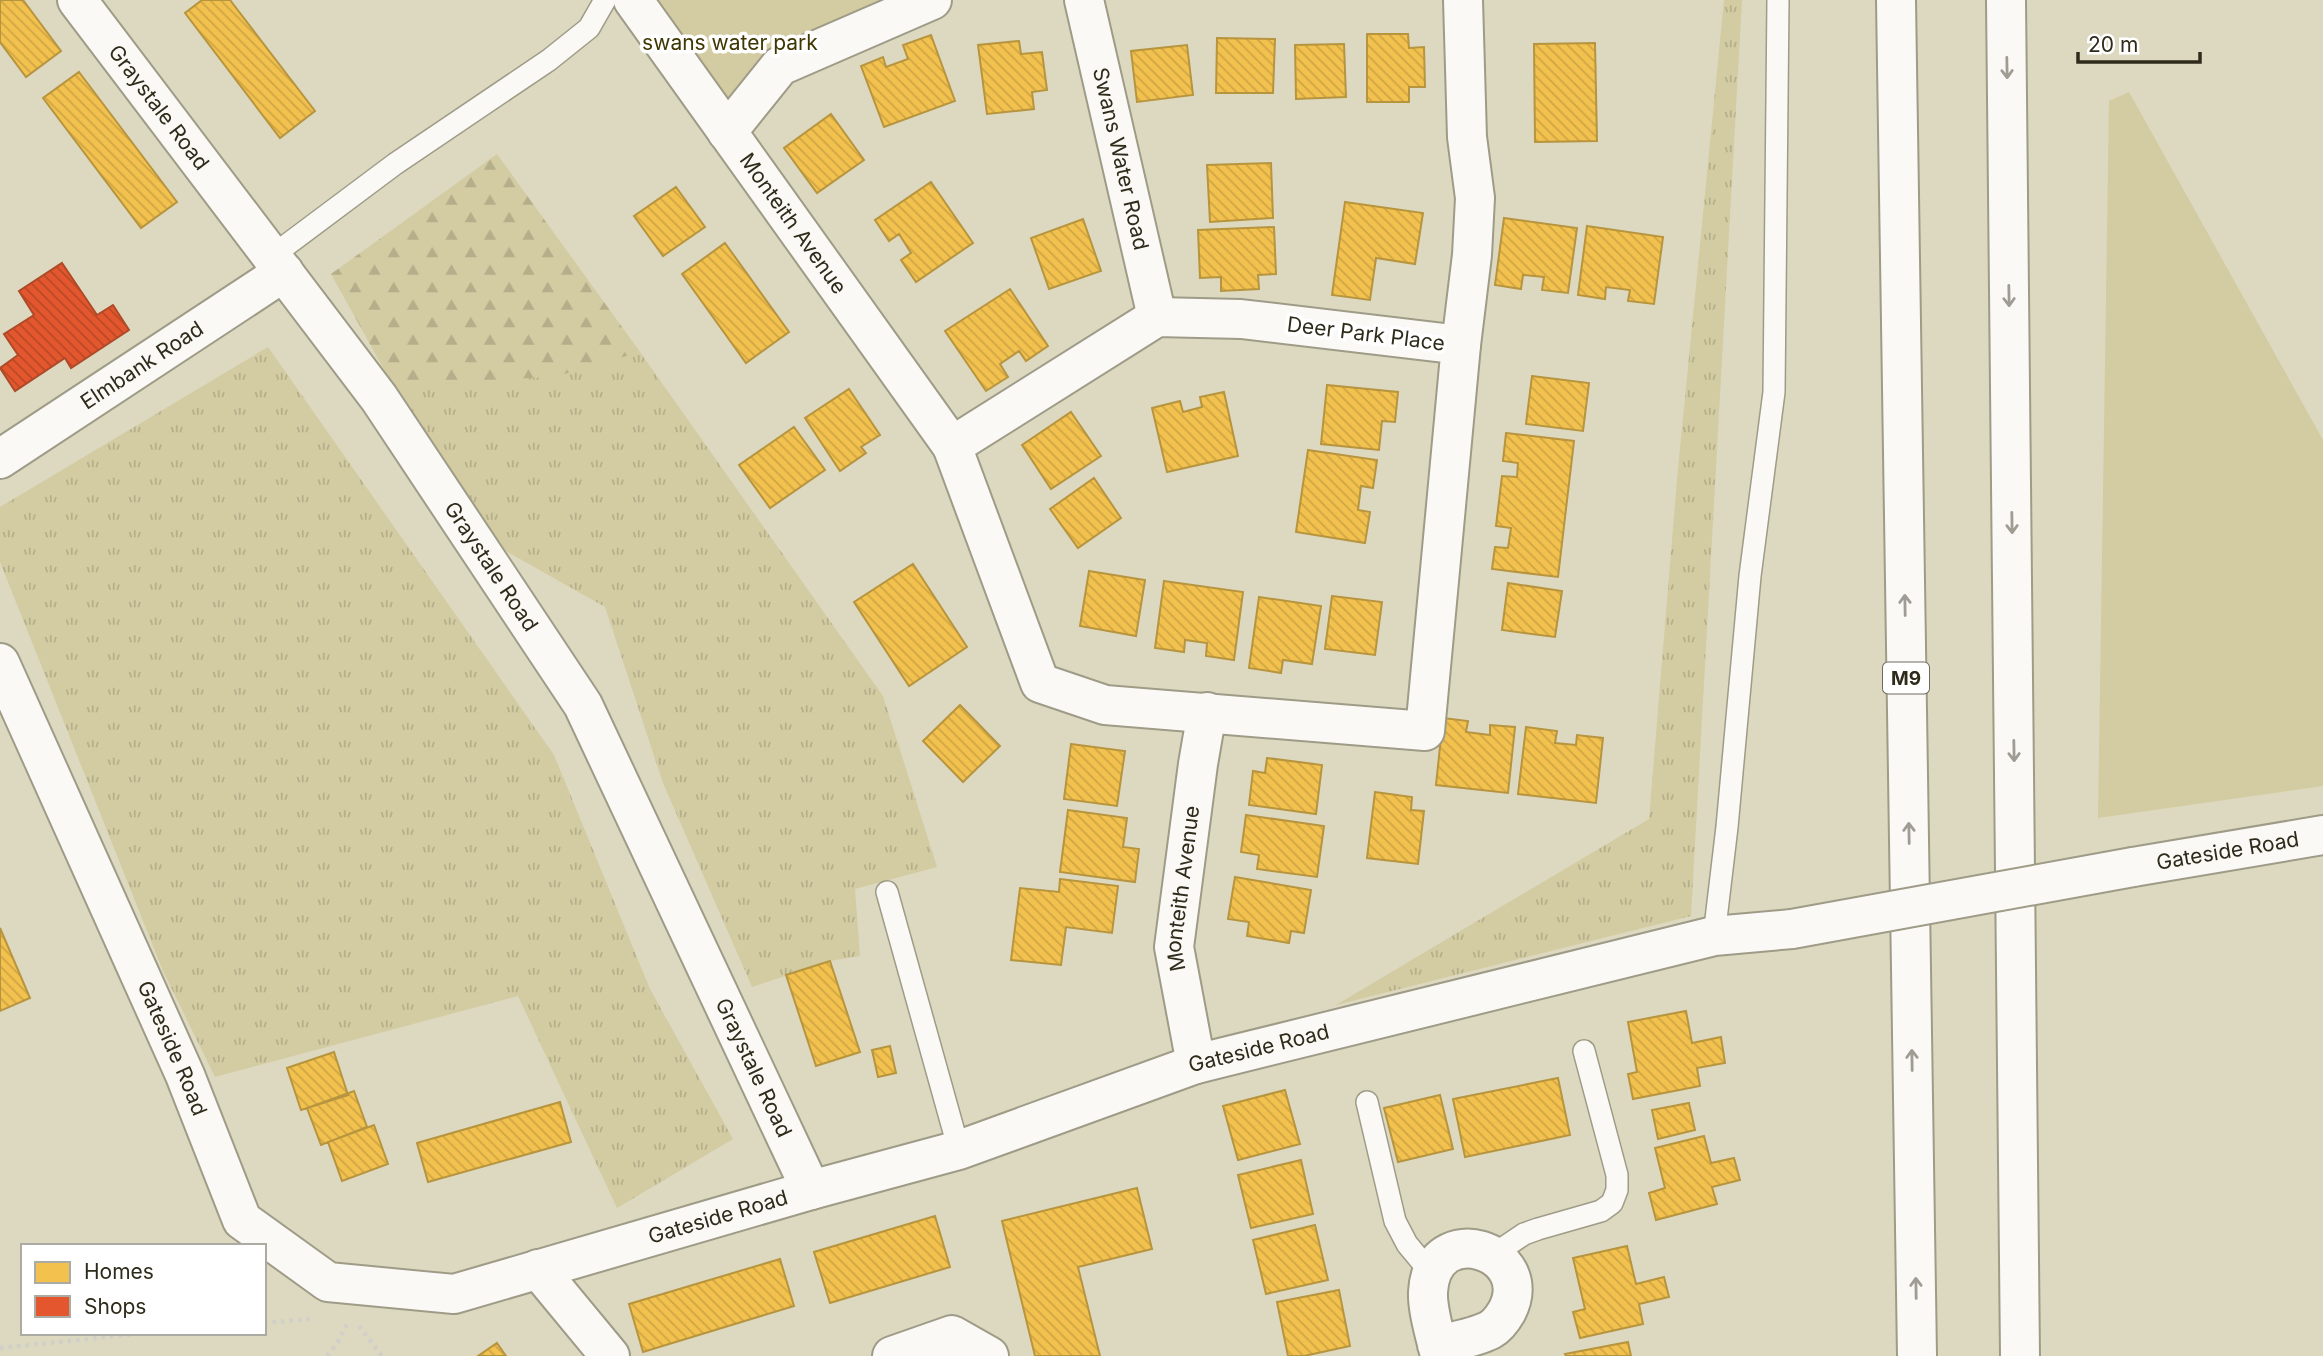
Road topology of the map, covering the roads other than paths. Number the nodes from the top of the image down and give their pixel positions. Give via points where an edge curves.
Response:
1 (77, 0) edge
2 (605, 0) edge
3 (632, 0) edge
4 (932, 0) edge
5 (1084, 0) edge
6 (1464, 0) edge
7 (1778, 0) edge
8 (1896, 0) edge
9 (2006, 0) edge
10 (727, 132) junction
11 (278, 264) junction
12 (1157, 317) junction
13 (1461, 345) junction
14 (952, 446) junction
15 (0, 458) edge
16 (0, 663) edge
17 (1207, 712) junction
18 (2323, 835) edge
19 (887, 892) dead end
20 (1714, 936) junction
21 (1584, 1051) dead end
22 (1196, 1064) junction
23 (1367, 1102) dead end
24 (959, 1150) junction
25 (811, 1190) junction
26 (1493, 1255) junction
27 (538, 1269) junction
28 (1431, 1273) junction
29 (1439, 1350) edge
30 (610, 1356) edge
31 (892, 1356) edge
32 (989, 1356) edge
33 (1917, 1356) edge
34 (2020, 1356) edge

1 - 11 main road, Graystale Road
2 - 11 lane via 589,28 395,164
3 - 10 main road, Monteith Avenue
4 - 10 main road via 780,66
5 - 12 main road, Swans Water Road
6 - 13 main road via 1467,137 1475,198
7 - 20 lane via 1774,392 1750,576
33 -> 8 main road, M9
9 -> 34 main road
10 - 14 main road, Monteith Avenue
11 - 15 main road, Elmbank Road
11 - 25 main road, Graystale Road via 379,398 583,705
12 - 13 main road, Deer Park Place via 1241,318
12 - 14 main road
13 - 17 main road, Deer Park Place via 1425,731
14 - 17 main road, Deer Park Place via 1040,683 1105,705
16 - 27 main road, Gateside Road via 185,1075 242,1220 328,1282 454,1294
17 - 22 main road, Monteith Avenue via 1174,947
18 - 20 main road, Gateside Road, bridge via 1791,929
19 - 24 lane
20 - 22 main road, Gateside Road
21 - 26 lane via 1617,1175 1612,1203 1601,1211 1524,1234
22 - 24 main road, Gateside Road
23 - 28 lane via 1395,1221
24 - 25 main road, Gateside Road
25 - 27 main road, Gateside Road
26 - 28 main road via 1478,1248 1459,1248
26 - 29 main road via 1507,1268 1513,1288 1503,1319 1491,1330
27 - 30 main road
28 - 29 main road via 1428,1294
31 - 32 main road via 952,1335

